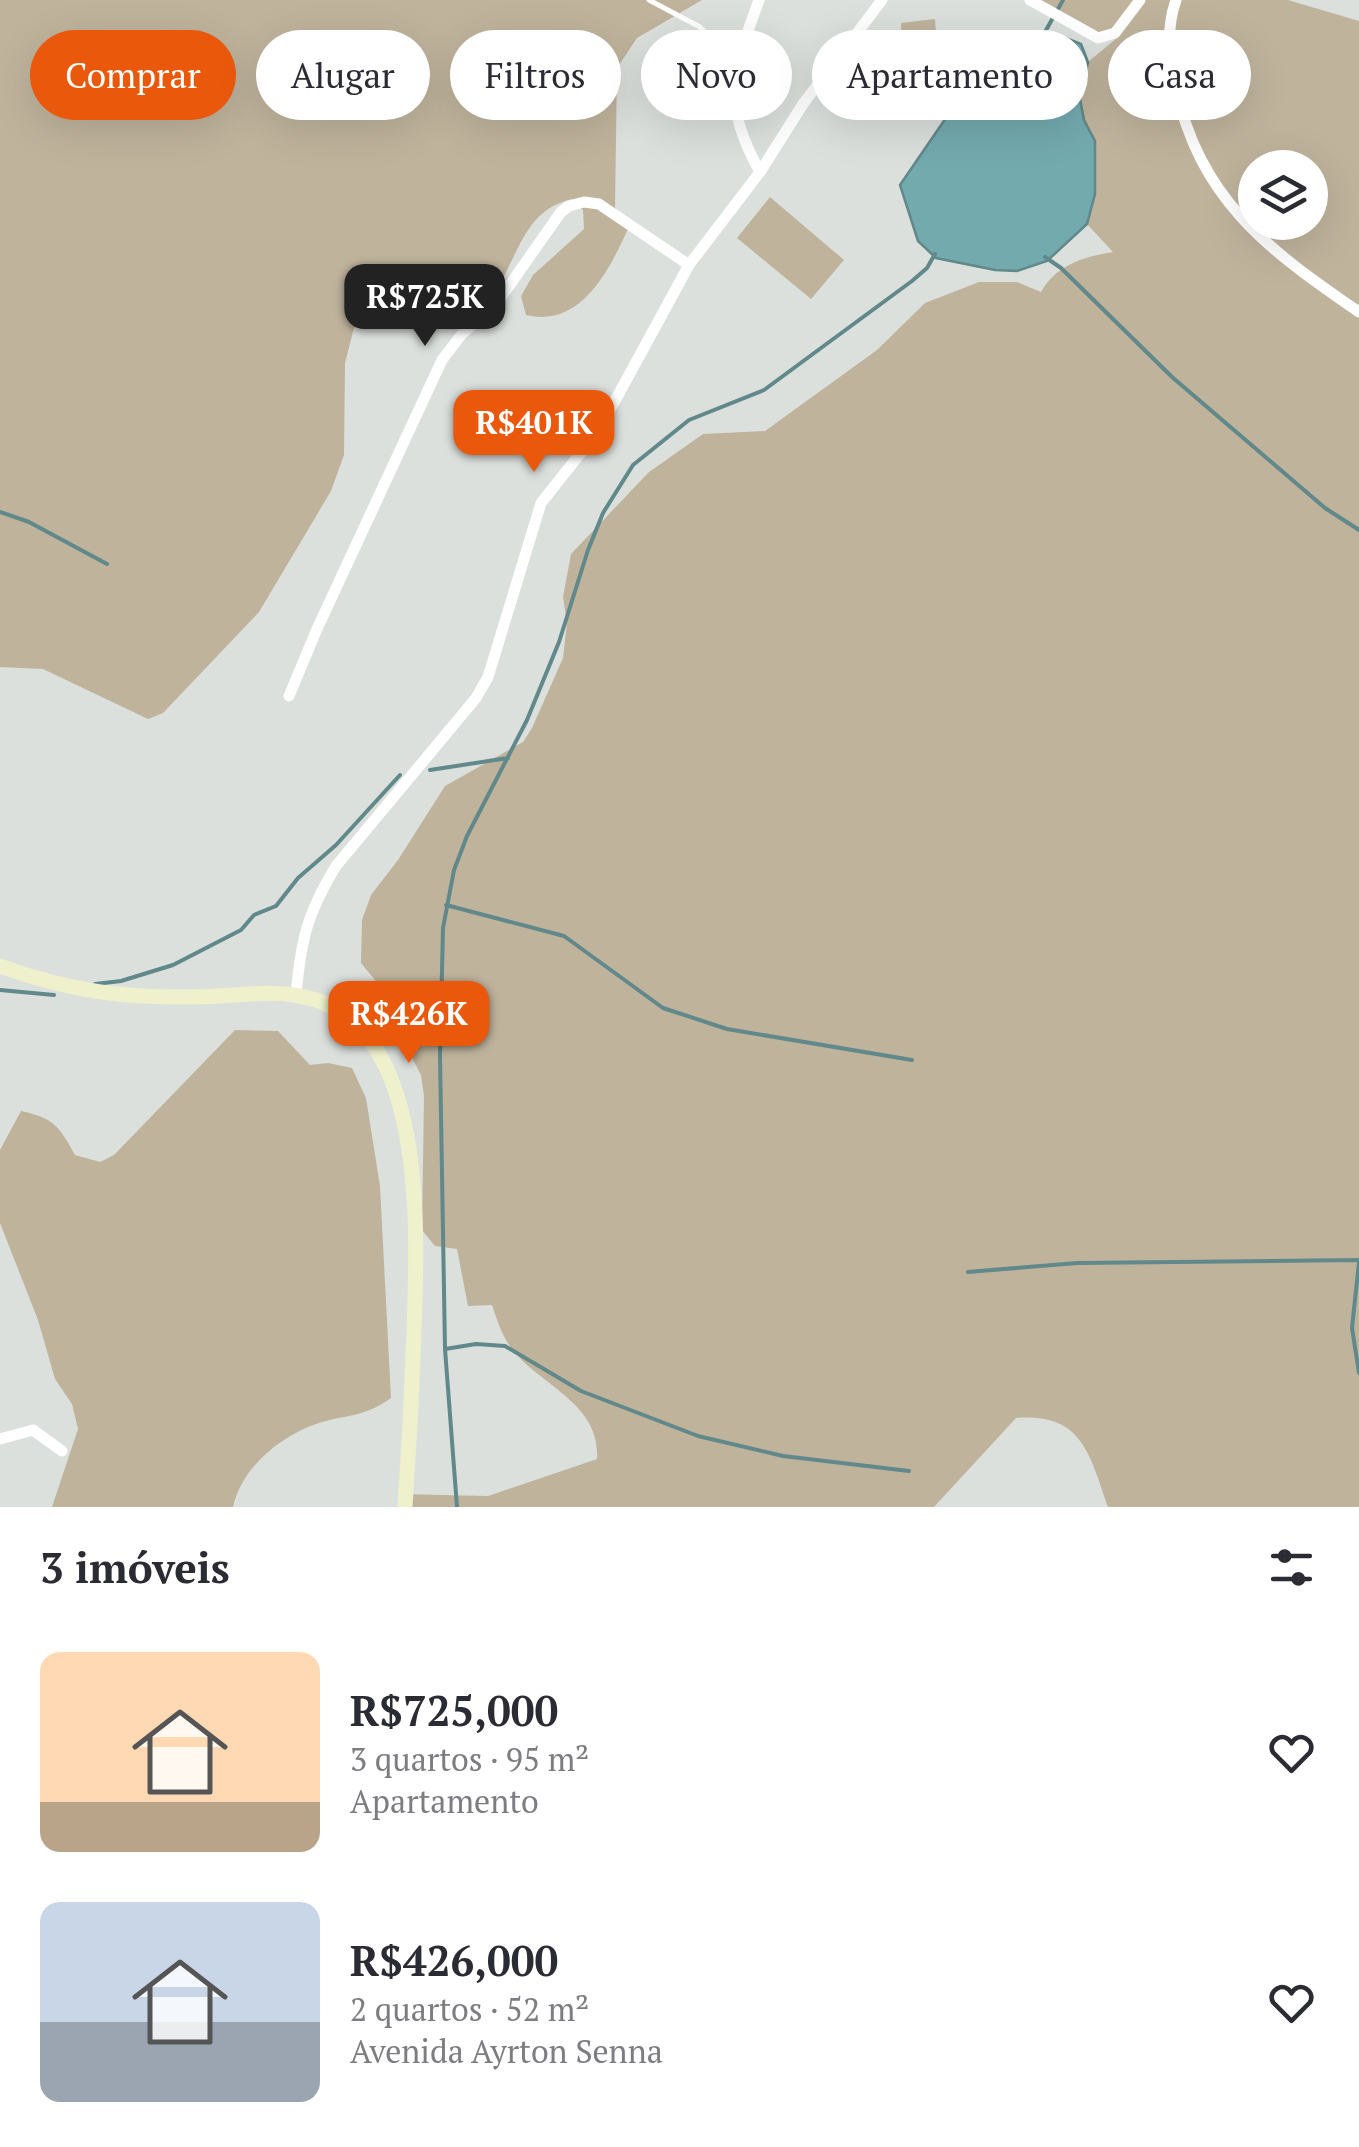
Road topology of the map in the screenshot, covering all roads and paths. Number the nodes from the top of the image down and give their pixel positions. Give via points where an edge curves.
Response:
1 (649, 0) edge
2 (759, 0) edge
3 (882, 0) edge
4 (1030, 0) edge
5 (1140, 0) edge
6 (1176, 0) edge
7 (702, 30) edge
8 (748, 30) edge
9 (738, 120) edge
10 (760, 172) junction
11 (690, 265) junction
12 (1359, 312) edge
13 (290, 696) dead end
14 (0, 966) edge
15 (296, 995) junction
16 (0, 1439) edge
17 (62, 1451) dead end
18 (405, 1507) edge

1 - 7 lane
2 - 8 street
3 - 10 street
4 - 5 street via 1103,38 1115,33
6 - 12 street via 1170,55 1182,116 1208,177 1279,254
9 - 10 street
10 - 11 street
11 - 13 street via 600,204 578,203 561,212 511,286 442,360
11 - 15 street via 598,430 541,503 476,698 319,894 300,941
14 - 15 street via 109,995
15 - 18 street via 330,1004 360,1028 387,1072 405,1131 417,1239
16 - 17 street via 33,1430

